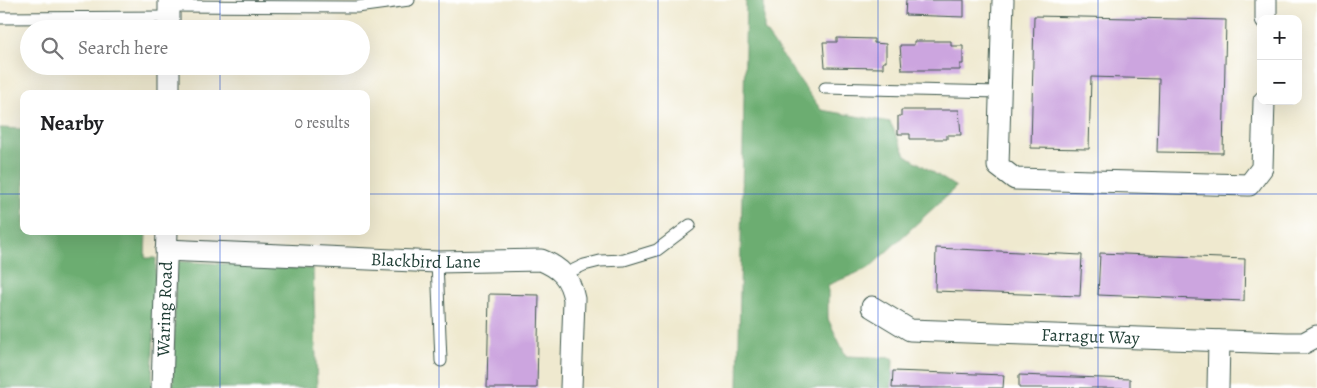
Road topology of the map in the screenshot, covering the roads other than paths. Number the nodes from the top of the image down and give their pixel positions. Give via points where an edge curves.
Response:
1 (409, 0) edge
2 (1003, 0) edge
3 (1266, 0) edge
4 (169, 13) edge
5 (1266, 15) edge
6 (0, 18) edge
7 (169, 75) edge
8 (826, 88) dead end
9 (169, 90) edge
10 (1000, 92) junction
11 (1264, 105) edge
12 (690, 225) dead end
13 (167, 240) edge
14 (437, 262) junction
15 (565, 274) junction
16 (872, 307) dead end
17 (1316, 337) edge
18 (1219, 341) junction
19 (441, 361) dead end
20 (162, 388) edge
21 (571, 388) edge
22 (1218, 388) edge

1 - 4 lane via 358,7
2 - 10 street
3 - 5 street
4 - 6 lane
7 - 9 street
8 - 10 lane
10 - 11 street via 998,166 1015,179 1250,185 1262,168
12 - 15 lane via 657,250 624,260 584,265
13 - 14 street, Blackbird Lane
13 - 20 street, Waring Road
14 - 15 street, Blackbird Lane via 541,260
14 - 19 lane
15 - 21 street via 572,286 574,299
16 - 18 street, Farragut Way via 910,330
17 - 18 street, Farragut Way via 1304,343
18 - 22 street

